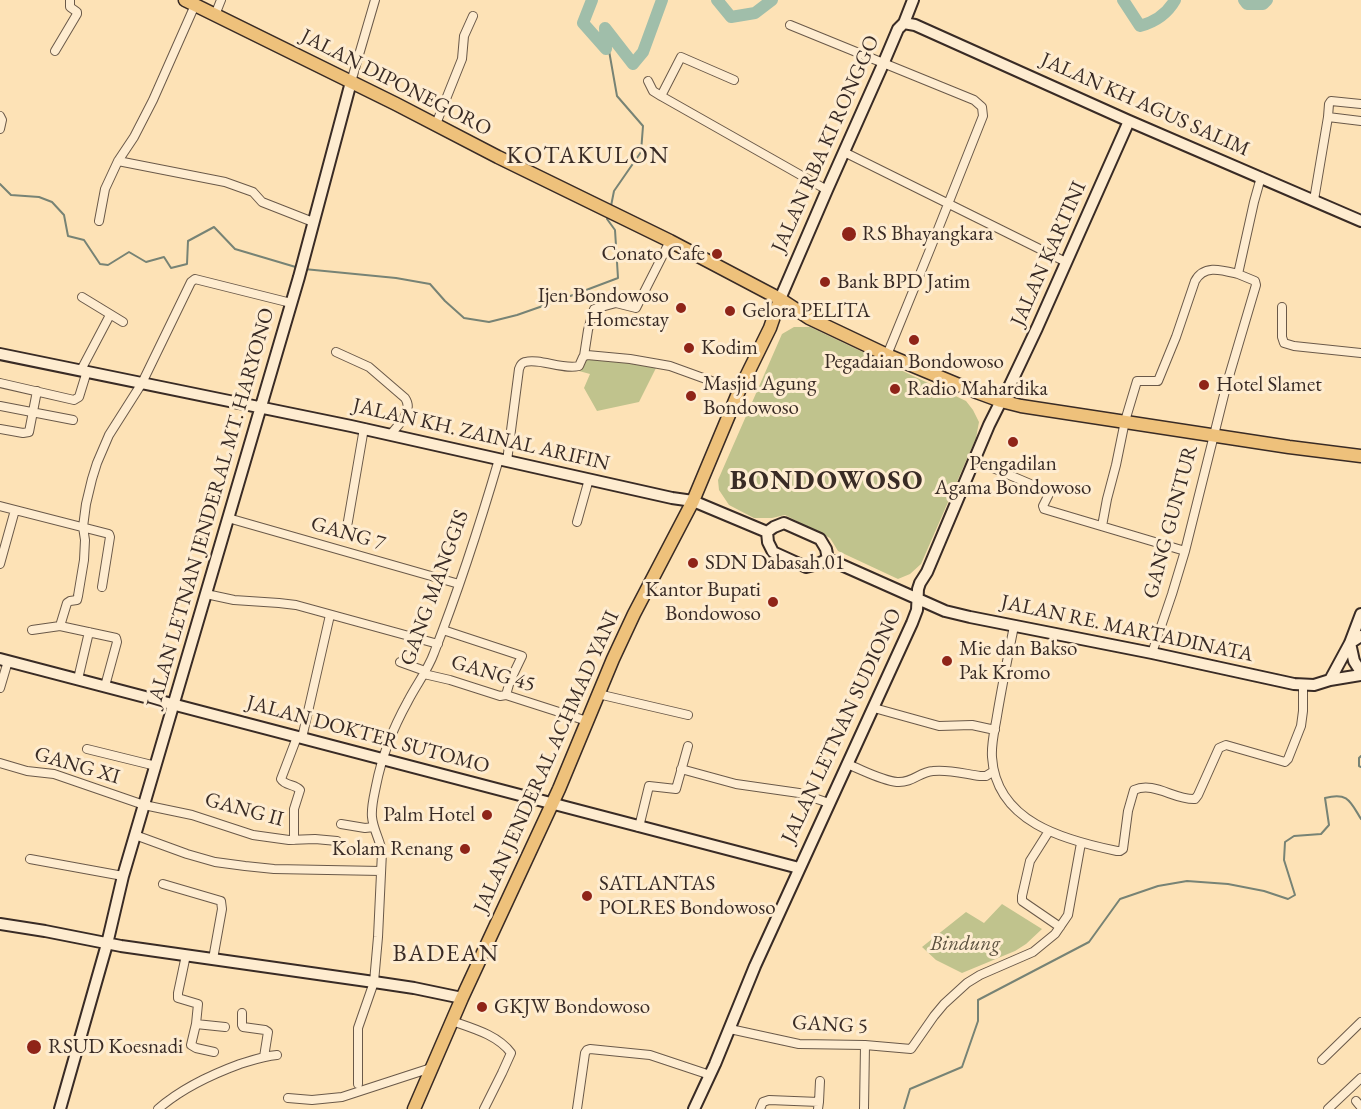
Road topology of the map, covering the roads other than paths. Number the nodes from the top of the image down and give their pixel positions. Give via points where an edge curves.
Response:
1 (70, 0) edge
2 (221, 0) edge
3 (375, 0) edge
4 (190, 3) edge
5 (912, 4) edge
6 (215, 15) junction
7 (473, 16) dead end
8 (909, 24) junction
9 (790, 25) dead end
10 (55, 51) dead end
11 (884, 62) junction
12 (734, 80) dead end
13 (648, 81) dead end
14 (351, 82) junction
15 (661, 96) junction
16 (1361, 104) edge
17 (0, 116) edge
18 (1328, 117) junction
19 (1129, 121) junction
20 (1361, 121) edge
21 (436, 124) junction
22 (0, 129) edge
23 (844, 152) junction
24 (118, 161) junction
25 (1261, 177) junction
26 (826, 190) junction
27 (1314, 200) junction
28 (948, 203) junction
29 (99, 221) dead end
30 (1361, 221) edge
31 (313, 222) junction
32 (670, 241) junction
33 (1066, 262) junction
34 (1238, 274) junction
35 (82, 297) dead end
36 (780, 299) junction
37 (291, 303) junction
38 (1282, 307) dead end
39 (110, 315) junction
40 (123, 322) dead end
41 (336, 352) dead end
42 (1361, 353) edge
43 (0, 354) edge
44 (887, 355) junction
45 (584, 356) junction
46 (84, 371) junction
47 (0, 383) edge
48 (142, 383) junction
49 (37, 391) junction
50 (739, 392) junction
51 (1001, 401) junction
52 (0, 406) edge
53 (261, 408) junction
54 (33, 412) junction
55 (73, 420) dead end
56 (1125, 421) junction
57 (364, 428) junction
58 (0, 429) edge
59 (391, 434) junction
60 (1214, 435) junction
61 (1361, 456) edge
62 (503, 460) junction
63 (974, 460) junction
64 (589, 479) junction
65 (693, 501) junction
66 (0, 506) edge
67 (15, 510) junction
68 (228, 518) junction
69 (577, 522) dead end
70 (1102, 525) junction
71 (83, 527) junction
72 (347, 527) dead end
73 (767, 532) junction
74 (4, 536) edge
75 (1185, 551) junction
76 (828, 559) junction
77 (0, 564) edge
78 (459, 584) junction
79 (102, 587) dead end
80 (206, 594) junction
81 (918, 599) junction
82 (1361, 614) edge
83 (330, 615) junction
84 (60, 626) junction
85 (1014, 626) junction
86 (32, 630) dead end
87 (443, 630) junction
88 (89, 632) junction
89 (1361, 636) edge
90 (1350, 643) junction
91 (438, 644) junction
92 (1152, 652) junction
93 (4, 660) edge
94 (400, 662) dead end
95 (425, 673) junction
96 (1361, 673) edge
97 (78, 679) junction
98 (1330, 680) junction
99 (1304, 685) junction
100 (105, 686) junction
101 (0, 688) edge
102 (598, 694) junction
103 (506, 695) junction
104 (173, 705) junction
105 (874, 708) junction
106 (688, 715) dead end
107 (587, 721) junction
108 (995, 730) junction
109 (300, 737) junction
110 (688, 746) dead end
111 (87, 749) dead end
112 (382, 759) junction
113 (0, 763) edge
114 (848, 764) junction
115 (156, 766) junction
116 (681, 769) junction
117 (994, 771) junction
118 (829, 803) junction
119 (552, 804) junction
120 (144, 805) junction
121 (340, 824) dead end
122 (374, 827) junction
123 (639, 827) junction
124 (1049, 831) junction
125 (135, 835) junction
126 (294, 840) junction
127 (337, 841) dead end
128 (1081, 843) junction
129 (30, 859) dead end
130 (798, 868) junction
131 (381, 871) junction
132 (123, 876) junction
133 (163, 884) dead end
134 (0, 924) edge
135 (1060, 927) junction
136 (107, 944) junction
137 (186, 955) junction
138 (213, 958) junction
139 (374, 981) junction
140 (462, 998) junction
141 (242, 1013) dead end
142 (452, 1021) junction
143 (1361, 1022) edge
144 (196, 1024) junction
145 (225, 1027) dead end
146 (730, 1029) junction
147 (865, 1045) junction
148 (214, 1052) dead end
149 (277, 1055) dead end
150 (264, 1057) junction
151 (1322, 1060) dead end
152 (430, 1072) junction
153 (710, 1075) junction
154 (1361, 1078) edge
155 (820, 1081) dead end
156 (358, 1084) dead end
157 (288, 1098) dead end
158 (415, 1105) edge
159 (818, 1106) edge
160 (60, 1109) edge
161 (158, 1109) edge
162 (483, 1109) edge
163 (577, 1109) edge
164 (694, 1109) edge
165 (760, 1109) edge
166 (864, 1109) edge
167 (1328, 1109) edge

1 - 10 street via 70,7 77,14
2 - 6 street
3 - 14 street
4 - 6 main road, JALAN DIPONEGORO
4 - 24 street via 153,100
5 - 8 main road, JALAN RBA KI RONGGO
6 - 14 main road, JALAN DIPONEGORO
7 - 21 street via 464,36 462,59
8 - 11 main road, JALAN RBA KI RONGGO via 898,29
8 - 19 main road, JALAN KH AGUS SALIM
9 - 11 street
11 - 23 main road, JALAN RBA KI RONGGO
11 - 28 street via 974,100 982,107 982,116
12 - 15 street via 681,57
13 - 15 street
14 - 21 main road, JALAN DIPONEGORO
14 - 31 main road, JALAN LETNAN JENDERAL MT. HARYONO
15 - 26 street
16 - 18 street via 1331,101
17 - 22 street
18 - 20 street
18 - 27 street
19 - 25 main road, JALAN KH AGUS SALIM
19 - 33 main road, JALAN KARTINI
21 - 32 main road, JALAN DIPONEGORO
23 - 26 main road, JALAN RBA KI RONGGO
23 - 28 street
24 - 29 street via 105,189
24 - 31 street via 225,182
25 - 27 main road, JALAN KH AGUS SALIM
25 - 34 street
26 - 36 main road, JALAN RBA KI RONGGO
27 - 30 main road, JALAN KH AGUS SALIM
28 - 33 street
28 - 44 street
31 - 37 main road, JALAN LETNAN JENDERAL MT. HARYONO
32 - 36 main road, JALAN DIPONEGORO
32 - 45 street via 636,308 616,303 594,309
33 - 51 main road, JALAN KARTINI
34 - 56 street via 1213,269 1196,277 1158,381 1137,381
34 - 60 street, GANG GUNTUR via 1256,283
35 - 39 street
36 - 44 main road, JALAN DIPONEGORO via 809,318
36 - 50 main road, JALAN JENDERAL ACHMAD YANI
37 - 48 street via 193,280
37 - 53 main road, JALAN LETNAN JENDERAL MT. HARYONO
38 - 42 street via 1284,343
39 - 40 street
39 - 46 street
41 - 59 street via 369,367 405,398 408,412
43 - 46 main road, JALAN KH. ZAINAL ARIFIN
44 - 51 main road, JALAN DIPONEGORO
45 - 50 street via 670,366
45 - 62 street, GANG MANGGIS via 576,367 529,362 520,365
46 - 48 main road, JALAN KH. ZAINAL ARIFIN
46 - 49 street via 79,397 74,400
47 - 49 street
48 - 53 main road, JALAN KH. ZAINAL ARIFIN
48 - 71 street via 103,449 89,491
49 - 54 street
50 - 65 main road, JALAN JENDERAL ACHMAD YANI
51 - 56 main road, JALAN DIPONEGORO
51 - 63 main road, JALAN KARTINI
52 - 54 street
53 - 57 main road, JALAN KH. ZAINAL ARIFIN
53 - 68 main road, JALAN LETNAN JENDERAL MT. HARYONO
54 - 55 street
54 - 58 street via 28,433
56 - 60 main road, JALAN DIPONEGORO
56 - 70 street
57 - 59 main road, JALAN KH. ZAINAL ARIFIN
57 - 72 street
59 - 62 main road, JALAN KH. ZAINAL ARIFIN
60 - 61 main road, JALAN DIPONEGORO
60 - 75 street, GANG GUNTUR
62 - 64 main road, JALAN KH. ZAINAL ARIFIN
62 - 78 street, GANG MANGGIS
63 - 70 street via 1047,491 1044,509
63 - 81 main road, JALAN LETNAN SUDIONO via 920,583
64 - 65 main road, JALAN KH. ZAINAL ARIFIN
64 - 69 street
65 - 73 main road, JALAN KH. ZAINAL ARIFIN
65 - 102 main road, JALAN JENDERAL ACHMAD YANI via 634,614
66 - 67 street
67 - 71 street
67 - 74 street
68 - 78 street, GANG 7
68 - 80 main road, JALAN LETNAN JENDERAL MT. HARYONO
70 - 75 street
71 - 79 street via 109,535
71 - 84 street via 84,560 78,599 67,603
73 - 76 main road via 784,523 820,539
73 - 76 main road via 773,552 806,567
74 - 77 street
75 - 92 street, GANG GUNTUR
76 - 81 main road, JALAN RE. MARTADINATA
78 - 87 street, GANG MANGGIS
80 - 83 street via 296,605
80 - 104 main road, JALAN LETNAN JENDERAL MT. HARYONO
81 - 85 main road, JALAN RE. MARTADINATA via 945,611
81 - 105 main road, JALAN LETNAN SUDIONO via 912,623
82 - 90 main road
83 - 91 street
83 - 109 street
84 - 86 street
84 - 88 street
85 - 92 main road, JALAN RE. MARTADINATA
85 - 108 street
87 - 91 street, GANG MANGGIS
87 - 103 street via 522,656
88 - 97 street
88 - 100 street via 117,640
89 - 90 main road
90 - 96 main road
90 - 98 main road
91 - 95 street, GANG MANGGIS
92 - 99 main road, JALAN RE. MARTADINATA
93 - 97 main road, JALAN DOKTER SUTOMO
93 - 101 street
94 - 95 street, GANG 45
95 - 103 street, GANG 45
95 - 112 street, GANG MANGGIS via 408,700
96 - 98 main road, JALAN RE. MARTADINATA
97 - 100 main road, JALAN DOKTER SUTOMO
98 - 99 main road, JALAN RE. MARTADINATA
99 - 128 street via 1301,726 1285,762 1226,746 1218,748 1195,799 1148,787 1134,789 1123,849
100 - 104 main road, JALAN DOKTER SUTOMO
102 - 106 street
102 - 107 main road, JALAN JENDERAL ACHMAD YANI
103 - 107 street, GANG 45
104 - 109 main road, JALAN DOKTER SUTOMO
104 - 115 main road, JALAN LETNAN JENDERAL MT. HARYONO
105 - 108 street via 939,726 972,725
105 - 114 main road, JALAN LETNAN SUDIONO
107 - 119 main road, JALAN JENDERAL ACHMAD YANI
108 - 117 street
109 - 112 main road, JALAN DOKTER SUTOMO
109 - 126 street via 281,779 300,790 294,809
110 - 116 street
111 - 115 street
112 - 119 main road, JALAN DOKTER SUTOMO
112 - 122 street, GANG MANGGIS via 372,806
113 - 120 street, GANG XI via 54,774
114 - 117 street via 895,782 911,781 933,771 980,776
114 - 118 main road, JALAN LETNAN SUDIONO
115 - 120 main road, JALAN LETNAN JENDERAL MT. HARYONO
116 - 118 street
116 - 123 street via 676,789 649,786
117 - 124 street via 1006,799 1023,816
118 - 130 main road, JALAN LETNAN SUDIONO
119 - 123 main road, JALAN DOKTER SUTOMO
119 - 140 main road, JALAN JENDERAL ACHMAD YANI
120 - 125 main road, JALAN LETNAN JENDERAL MT. HARYONO
120 - 126 street, GANG II via 192,815 253,835
121 - 122 street
122 - 131 street, GANG MANGGIS via 381,844
123 - 130 main road, JALAN DOKTER SUTOMO
124 - 128 street
124 - 135 street via 1030,861 1022,901
125 - 131 street via 215,862 274,869
125 - 132 main road, JALAN LETNAN JENDERAL MT. HARYONO
126 - 127 street, GANG II
128 - 135 street via 1068,915
129 - 132 street
130 - 146 main road, JALAN LETNAN SUDIONO
131 - 139 street, GANG MANGGIS
132 - 136 main road, JALAN LETNAN JENDERAL MT. HARYONO
133 - 138 street via 222,902
134 - 136 main road
135 - 147 street, GANG 5 via 1033,952 967,983 944,1004 911,1049
136 - 137 main road
136 - 160 main road, JALAN LETNAN JENDERAL MT. HARYONO
137 - 138 main road
137 - 144 street via 177,997 197,1003
138 - 139 main road
139 - 140 main road
139 - 156 street, GANG MANGGIS via 358,1028
140 - 142 main road, JALAN JENDERAL ACHMAD YANI
141 - 150 street via 243,1027 268,1032
142 - 152 main road, JALAN JENDERAL ACHMAD YANI
142 - 162 street via 497,1040 511,1053
143 - 151 street
144 - 145 street
144 - 148 street via 191,1045
146 - 147 street, GANG 5 via 799,1044
146 - 153 main road, JALAN LETNAN SUDIONO
147 - 166 street
149 - 150 street
150 - 161 street via 200,1080
152 - 157 street via 342,1096
152 - 158 main road, JALAN JENDERAL ACHMAD YANI
153 - 163 street via 650,1055 590,1049 585,1053
153 - 164 main road, JALAN LETNAN SUDIONO
154 - 167 street
155 - 159 street
159 - 165 street via 769,1100

